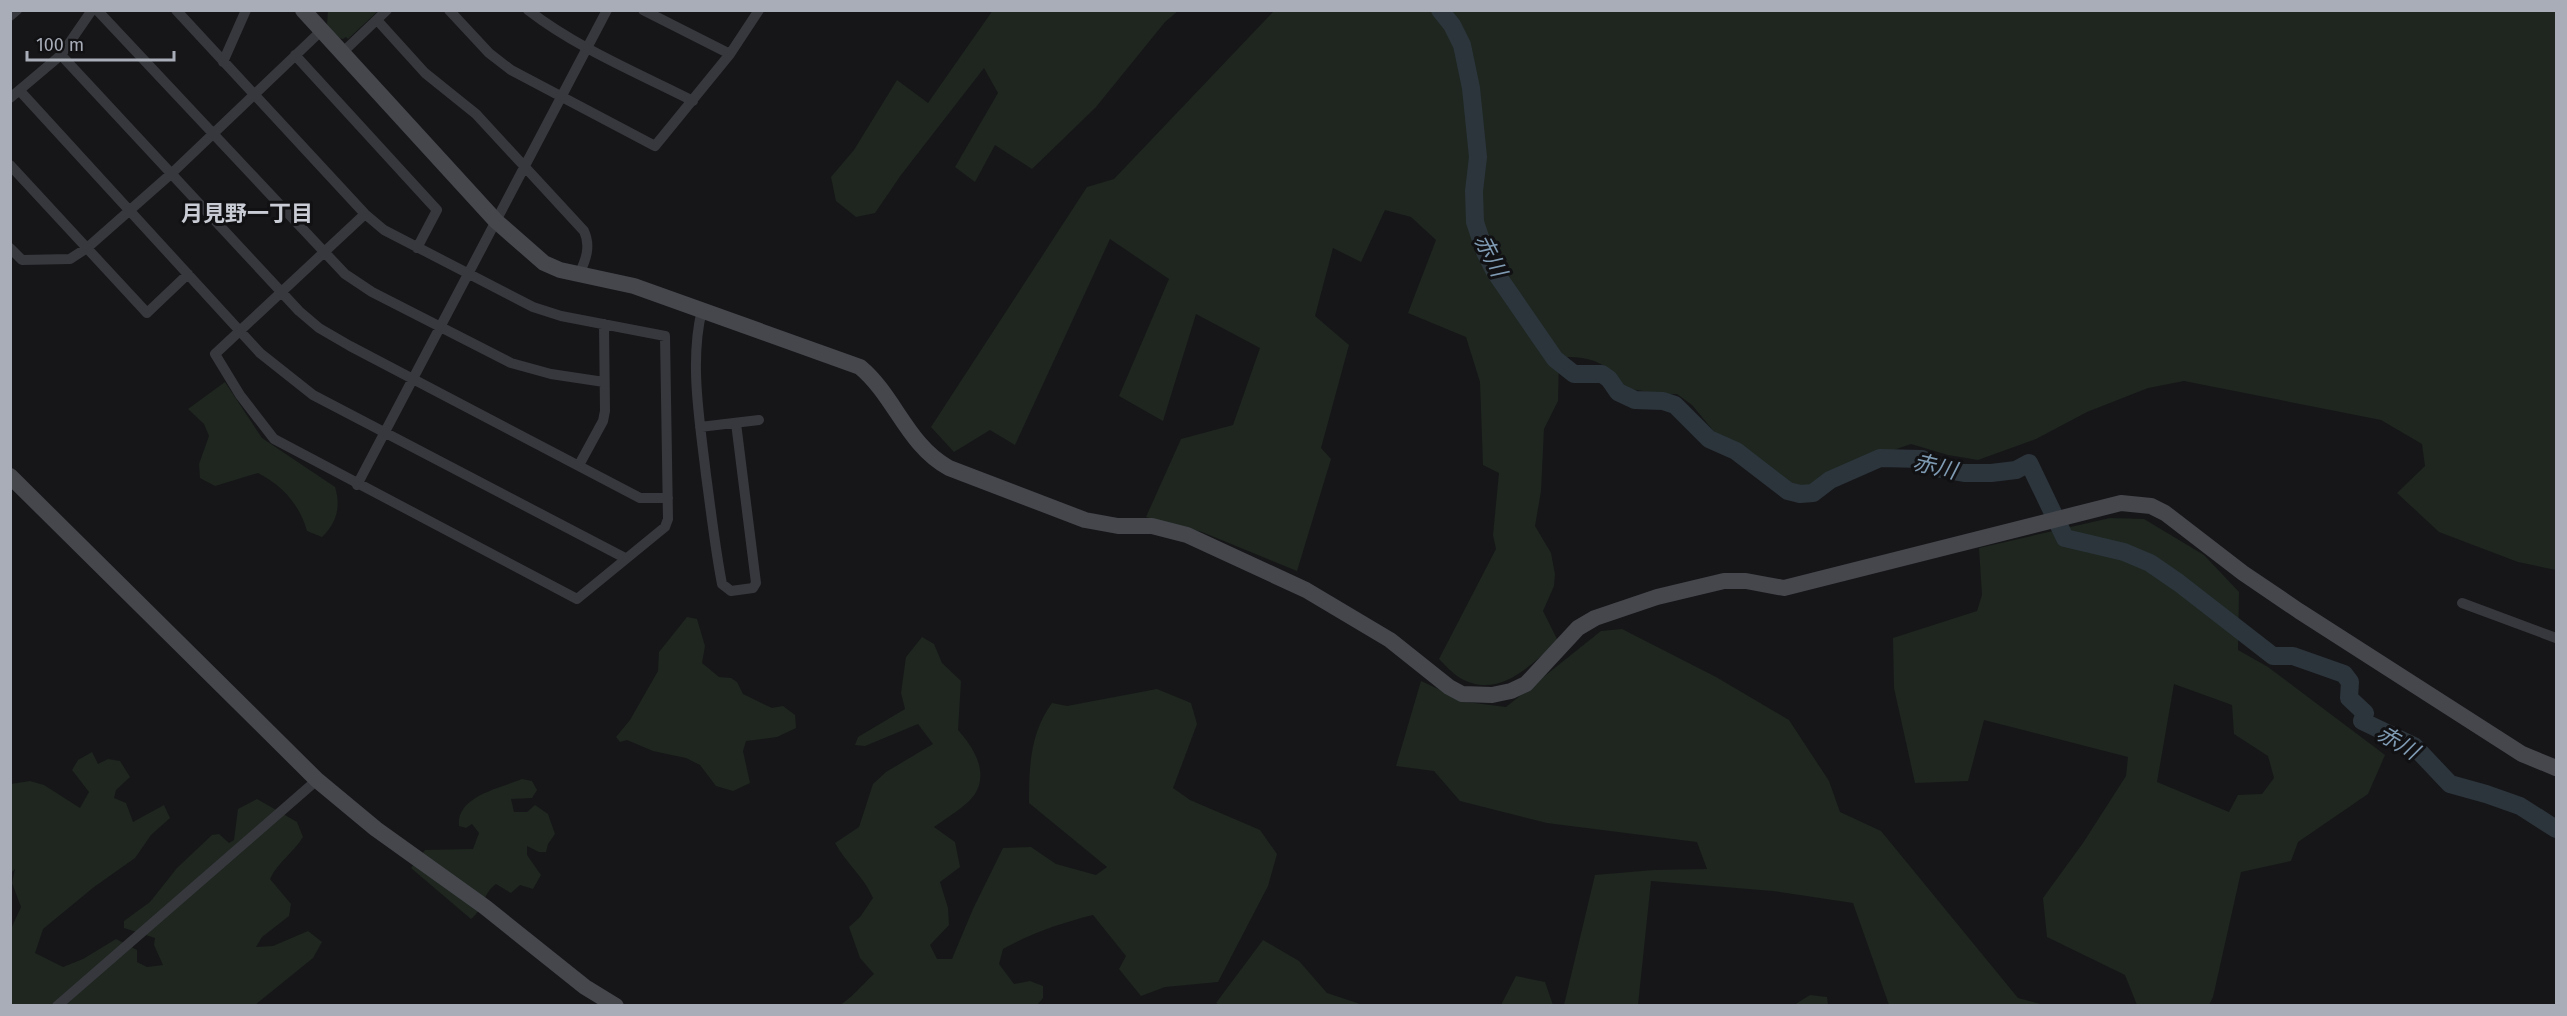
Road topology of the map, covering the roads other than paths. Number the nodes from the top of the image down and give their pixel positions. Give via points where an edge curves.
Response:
1 (17, 10) edge
2 (92, 10) edge
3 (97, 10) edge
4 (176, 10) edge
5 (246, 10) edge
6 (303, 10) edge
7 (387, 10) edge
8 (449, 10) edge
9 (528, 10) edge
10 (607, 10) edge
11 (643, 10) edge
12 (759, 10) edge
13 (10, 16) edge
14 (377, 20) junction
15 (322, 30) junction
16 (588, 47) junction
17 (343, 52) junction
18 (61, 54) junction
19 (730, 54) junction
20 (295, 55) junction
21 (223, 62) junction
22 (15, 95) edge
23 (253, 96) junction
24 (561, 98) junction
25 (693, 101) junction
26 (213, 134) junction
27 (10, 165) edge
28 (525, 165) junction
29 (172, 173) junction
30 (129, 210) junction
31 (365, 214) junction
32 (496, 221) junction
33 (10, 248) edge
34 (87, 248) junction
35 (417, 248) junction
36 (322, 252) junction
37 (189, 274) junction
38 (468, 274) junction
39 (579, 274) junction
40 (281, 291) junction
41 (702, 310) junction
42 (604, 324) junction
43 (441, 327) junction
44 (240, 329) junction
45 (414, 379) junction
46 (604, 382) junction
47 (759, 420) dead end
48 (736, 423) junction
49 (700, 427) junction
50 (385, 433) junction
51 (579, 465) junction
52 (10, 476) edge
53 (357, 485) junction
54 (668, 498) junction
55 (625, 558) junction
56 (2462, 603) dead end
57 (2556, 638) edge
58 (2556, 768) edge
59 (317, 780) junction
60 (57, 1005) edge
61 (616, 1005) edge

1 - 13 street
2 - 18 street
3 - 26 street
4 - 21 street
5 - 21 street
6 - 15 street
7 - 14 street
8 - 24 street via 489,53
9 - 16 street
10 - 16 street
11 - 19 street
12 - 19 street
14 - 17 street
14 - 28 street via 425,73 476,114
15 - 17 street
15 - 20 street
16 - 24 street
16 - 25 street
17 - 32 street
18 - 22 street
18 - 29 street
19 - 25 street
20 - 23 street
20 - 35 street via 437,210
21 - 23 street
22 - 30 street
23 - 26 street
23 - 31 street
24 - 25 street via 655,146
24 - 28 street
26 - 29 street
26 - 36 street
27 - 34 street
28 - 32 street
28 - 39 street via 588,239
29 - 30 street
29 - 40 street
30 - 34 street
30 - 37 street
31 - 35 street
31 - 36 street
32 - 38 street
32 - 39 street via 544,263
33 - 34 street via 22,260 70,259
34 - 37 street via 147,313
35 - 38 street
36 - 40 street
36 - 43 street via 372,292
37 - 44 street
38 - 42 street via 533,307
38 - 43 street
39 - 41 street via 634,286
40 - 44 street
40 - 45 street via 319,328
41 - 49 street via 696,352
41 - 58 street via 860,367 875,379 916,441 949,468 1084,520 1152,526 1187,535 1306,590 1390,640 1462,694 1492,695 1526,684 1578,628 1595,618 1657,597 1724,581 1746,580 1785,588 2121,503 2151,506 2165,513 2299,611 2522,753
42 - 46 street
42 - 54 street via 665,336
43 - 45 street
43 - 46 street via 511,363
44 - 50 street via 260,353 306,390
44 - 53 street via 215,354 264,428 274,440
45 - 50 street
45 - 51 street
46 - 51 street via 603,421
47 - 48 street
48 - 49 street
48 - 49 street via 756,583 753,588 731,591 722,584
50 - 53 street
50 - 55 street
51 - 54 street via 640,498
52 - 59 street
53 - 55 street via 577,599
54 - 55 street via 665,527
56 - 57 street
59 - 60 street
59 - 61 street via 585,987

